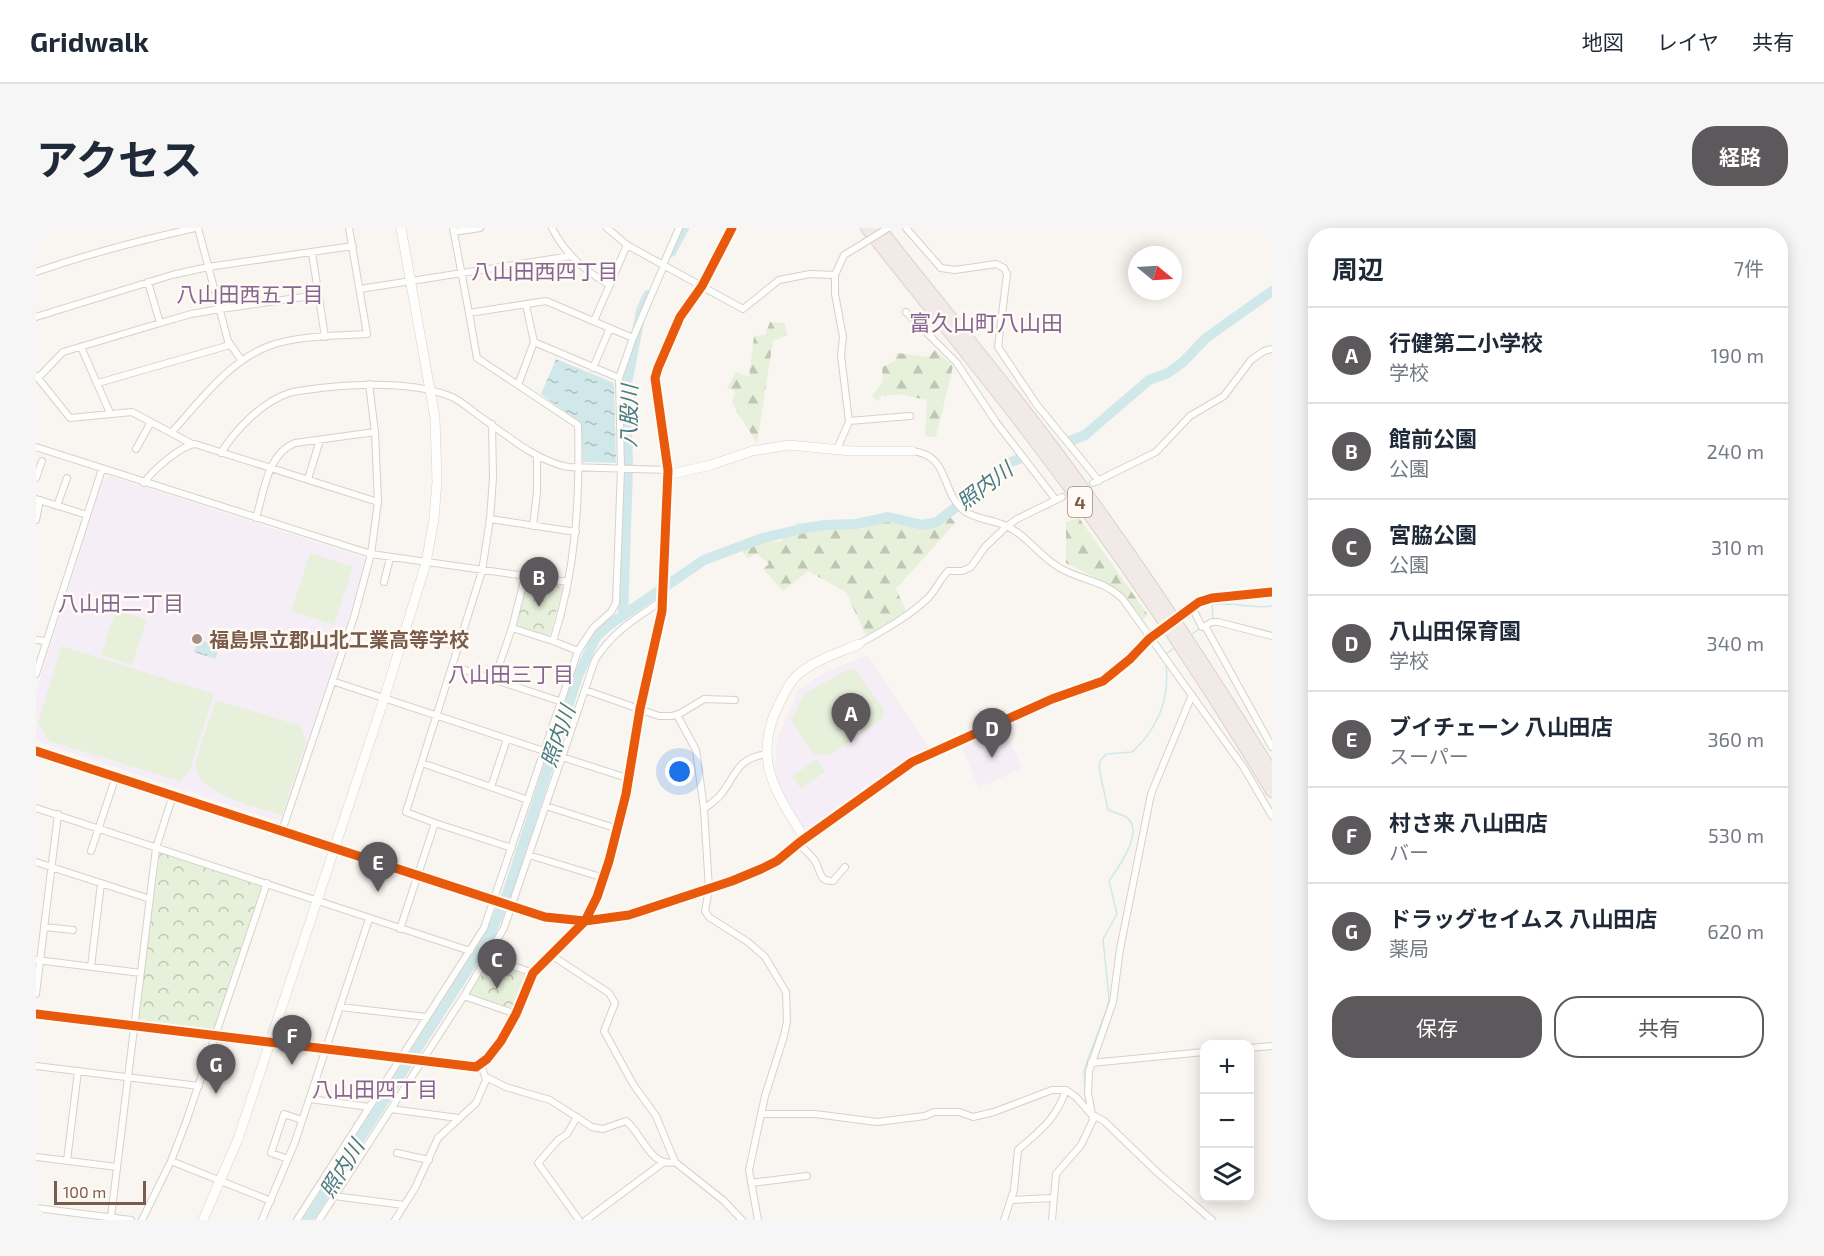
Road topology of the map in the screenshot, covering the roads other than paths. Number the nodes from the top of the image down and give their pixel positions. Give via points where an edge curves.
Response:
1 (150, 228) edge
2 (196, 228) edge
3 (349, 228) edge
4 (401, 228) edge
5 (480, 228) edge
6 (552, 228) edge
7 (607, 228) edge
8 (680, 228) edge
9 (732, 228) edge
10 (867, 228) edge
11 (879, 228) edge
12 (888, 228) edge
13 (906, 228) edge
14 (453, 230) edge
15 (152, 237) junction
16 (627, 245) junction
17 (352, 246) junction
18 (312, 253) junction
19 (571, 256) junction
20 (208, 267) junction
21 (663, 268) junction
22 (36, 272) edge
23 (461, 273) junction
24 (835, 275) junction
25 (148, 282) junction
26 (411, 282) junction
27 (610, 285) junction
28 (702, 286) junction
29 (360, 290) junction
30 (318, 295) junction
31 (526, 305) junction
32 (220, 309) junction
33 (906, 312) dead end
34 (469, 313) junction
35 (36, 317) edge
36 (594, 321) junction
37 (160, 323) junction
38 (610, 328) junction
39 (325, 337) junction
40 (633, 338) junction
41 (534, 342) junction
42 (230, 345) junction
43 (81, 346) junction
44 (1272, 349) edge
45 (242, 361) junction
46 (593, 368) junction
47 (37, 377) edge
48 (619, 378) junction
49 (98, 383) junction
50 (369, 384) junction
51 (518, 385) junction
52 (431, 391) junction
53 (110, 413) junction
54 (910, 416) dead end
55 (849, 421) junction
56 (152, 422) junction
57 (492, 424) junction
58 (172, 432) junction
59 (375, 432) junction
60 (320, 440) junction
61 (192, 444) junction
62 (36, 447) edge
63 (136, 449) dead end
64 (837, 449) junction
65 (912, 451) joint
66 (221, 453) junction
67 (537, 456) junction
68 (42, 461) dead end
69 (579, 467) junction
70 (271, 468) junction
71 (102, 469) junction
72 (621, 469) junction
73 (668, 473) junction
74 (36, 478) edge
75 (67, 478) dead end
76 (308, 479) junction
77 (144, 483) junction
78 (38, 500) edge
79 (378, 502) junction
80 (57, 506) junction
81 (87, 515) junction
82 (256, 518) junction
83 (490, 519) junction
84 (36, 520) edge
85 (532, 525) junction
86 (1007, 526) junction
87 (576, 532) junction
88 (371, 554) junction
89 (390, 558) junction
90 (426, 563) junction
91 (482, 571) junction
92 (525, 577) junction
93 (384, 582) dead end
94 (568, 582) junction
95 (1272, 592) edge
96 (663, 600) junction
97 (1192, 607) junction
98 (1205, 626) junction
99 (512, 628) junction
100 (1272, 636) edge
101 (1149, 639) junction
102 (36, 640) edge
103 (46, 641) junction
104 (553, 641) junction
105 (860, 644) joint
106 (578, 651) junction
107 (453, 666) junction
108 (36, 674) edge
109 (494, 680) junction
110 (332, 681) junction
111 (585, 690) junction
112 (1192, 694) junction
113 (384, 699) junction
114 (735, 699) dead end
115 (559, 701) junction
116 (640, 709) junction
117 (677, 715) junction
118 (437, 716) junction
119 (507, 739) junction
120 (1272, 747) edge
121 (36, 751) edge
122 (544, 751) junction
123 (766, 754) junction
124 (562, 757) junction
125 (422, 764) junction
126 (1272, 773) edge
127 (116, 776) junction
128 (630, 779) junction
129 (491, 787) junction
130 (1272, 791) edge
131 (173, 795) junction
132 (528, 800) junction
133 (546, 806) junction
134 (36, 808) edge
135 (704, 809) junction
136 (58, 814) junction
137 (1272, 816) edge
138 (435, 823) junction
139 (98, 828) junction
140 (618, 829) junction
141 (282, 831) junction
142 (802, 841) junction
143 (156, 848) junction
144 (334, 848) junction
145 (512, 848) junction
146 (91, 851) dead end
147 (530, 855) junction
148 (36, 862) edge
149 (52, 866) junction
150 (845, 867) dead end
151 (417, 876) junction
152 (604, 878) junction
153 (101, 883) junction
154 (267, 883) junction
155 (709, 889) junction
156 (150, 899) junction
157 (317, 900) junction
158 (494, 901) junction
159 (513, 907) junction
160 (369, 919) junction
161 (585, 921) junction
162 (44, 927) junction
163 (400, 929) junction
164 (73, 930) dead end
165 (470, 951) junction
166 (551, 955) junction
167 (488, 957) junction
168 (38, 961) edge
169 (91, 967) junction
170 (533, 973) junction
171 (141, 974) junction
172 (36, 994) edge
173 (464, 996) junction
174 (340, 1007) junction
175 (36, 1014) edge
176 (516, 1014) junction
177 (427, 1017) junction
178 (134, 1026) junction
179 (216, 1035) junction
180 (270, 1043) junction
181 (1272, 1046) edge
182 (1254, 1048) edge
183 (325, 1050) junction
184 (1200, 1052) edge
185 (401, 1058) junction
186 (422, 1060) junction
187 (1091, 1063) junction
188 (481, 1064) junction
189 (36, 1066) edge
190 (78, 1071) junction
191 (128, 1077) junction
192 (486, 1077) junction
193 (199, 1086) junction
194 (1066, 1090) junction
195 (309, 1099) junction
196 (369, 1107) junction
197 (391, 1109) junction
198 (762, 1114) junction
199 (1094, 1115) junction
200 (577, 1117) junction
201 (459, 1118) junction
202 (302, 1120) junction
203 (397, 1153) dead end
204 (36, 1157) edge
205 (288, 1159) junction
206 (429, 1160) junction
207 (67, 1161) junction
208 (171, 1161) junction
209 (664, 1162) junction
210 (675, 1162) junction
211 (117, 1167) junction
212 (807, 1176) dead end
213 (221, 1181) junction
214 (751, 1183) junction
215 (334, 1196) junction
216 (1053, 1198) junction
217 (1012, 1200) junction
218 (271, 1202) junction
219 (404, 1205) junction
220 (36, 1208) edge
221 (111, 1217) junction
222 (131, 1220) edge
223 (142, 1220) edge
224 (203, 1220) edge
225 (262, 1220) edge
226 (297, 1220) edge
227 (319, 1220) edge
228 (395, 1220) edge
229 (579, 1220) edge
230 (586, 1220) edge
231 (742, 1220) edge
232 (758, 1220) edge
233 (1004, 1220) edge
234 (1052, 1220) edge
235 (1212, 1220) edge

1 - 15 street
2 - 15 street
2 - 20 street
3 - 17 street
4 - 26 street
5 - 14 street
6 - 19 street
7 - 16 street
8 - 21 street
9 - 28 street
10 - 130 highway, 4 via 1102,532 1188,657
11 - 126 highway, 4 via 1083,489 1182,631
12 - 24 street, bridge via 844,255
13 - 44 street via 941,268 955,270 996,264 1004,268 1007,274 998,347 1096,482 1156,452 1190,417 1224,396 1251,360
14 - 23 street
15 - 22 street
16 - 21 street
16 - 27 street
17 - 18 street
17 - 29 street
18 - 20 street
18 - 30 street
19 - 23 street
19 - 27 street via 584,270
20 - 25 street
20 - 32 street
21 - 28 street
21 - 40 street
23 - 26 street
23 - 34 street
24 - 28 street via 783,278 743,309
24 - 55 street
25 - 35 street
25 - 37 street
26 - 29 street
26 - 52 street
27 - 36 street
28 - 73 street via 680,317 655,378
29 - 39 street via 367,334
30 - 32 street
30 - 39 street
31 - 34 street
31 - 36 street via 546,301
31 - 41 street
32 - 37 street
32 - 42 street
33 - 86 street via 956,362 996,422 1059,499
34 - 51 street via 477,358
36 - 38 street
37 - 43 street
38 - 40 street
38 - 46 street
39 - 45 street via 269,346
40 - 48 street
41 - 46 street
41 - 51 street
42 - 45 street
42 - 49 street
43 - 47 street via 63,352
43 - 49 street
45 - 58 street
46 - 48 street
47 - 53 street via 70,418
48 - 72 street
49 - 53 street
50 - 52 street
50 - 59 street
50 - 66 street via 288,393 253,416
51 - 69 street via 578,425
52 - 57 street via 452,397
52 - 90 street via 437,482
53 - 56 street via 132,412
54 - 55 street
55 - 64 street
56 - 58 street
56 - 63 street
57 - 67 street
57 - 83 street
58 - 61 street
59 - 60 street
59 - 79 street
60 - 70 street via 286,447
60 - 76 street
61 - 66 street
61 - 77 street via 171,457
62 - 71 street
64 - 65 street
64 - 73 street via 789,445
65 - 86 street via 933,458 962,508 977,518
66 - 70 street
67 - 69 street via 556,465
67 - 85 street
68 - 74 street
69 - 72 street
69 - 87 street
70 - 76 street
70 - 82 street
71 - 77 street
71 - 81 street
72 - 73 street
72 - 106 street via 616,603
73 - 96 street
75 - 80 street
76 - 79 street
77 - 82 street
78 - 80 street
78 - 84 street
79 - 88 street
80 - 81 street
81 - 103 street
82 - 88 street
83 - 85 street
83 - 91 street
85 - 87 street
86 - 101 street via 1059,568 1111,589 1126,603
86 - 105 street via 973,565 962,571 948,571 914,610
87 - 94 street
88 - 89 street
88 - 110 street
89 - 90 street
89 - 93 street
90 - 91 street
90 - 113 street
91 - 92 street
91 - 107 street
92 - 94 street
92 - 99 street
94 - 104 street
95 - 97 street via 1212,598
96 - 111 street via 611,637 595,660
96 - 116 street
97 - 98 street
97 - 101 street, bridge
98 - 100 street via 1218,622
98 - 120 street
99 - 104 street
99 - 109 street
101 - 112 street
101 - 142 street via 1103,681 1052,699 912,762
102 - 103 street
103 - 108 street
104 - 106 street
105 - 123 street via 824,659 791,681 770,724
106 - 115 street
107 - 109 street
107 - 118 street
109 - 115 street
110 - 113 street
110 - 141 street
111 - 116 street
111 - 124 street
112 - 137 street
112 - 187 street via 1146,812 1113,1002
113 - 118 street
113 - 144 street
114 - 117 street via 703,699
115 - 122 street
116 - 117 street via 659,716
116 - 128 street
117 - 135 street via 696,750
118 - 119 street
118 - 125 street
119 - 122 street
119 - 129 street
121 - 127 street
122 - 132 street
123 - 135 street via 740,765 721,794
123 - 142 street via 776,791
124 - 128 street
124 - 133 street
125 - 129 street
125 - 138 street via 406,812
127 - 131 street
127 - 139 street
128 - 140 street
129 - 132 street
131 - 141 street
131 - 143 street
132 - 145 street
133 - 140 street
133 - 147 street
134 - 136 street
135 - 155 street
136 - 139 street
136 - 149 street
138 - 145 street
138 - 151 street
139 - 143 street
139 - 146 street
140 - 152 street
141 - 144 street
142 - 150 street via 820,876 826,880 833,881
142 - 155 street via 761,870
143 - 154 street
143 - 156 street
144 - 151 street
144 - 157 street
145 - 158 street
147 - 152 street
147 - 159 street
148 - 149 street
149 - 153 street
149 - 162 street
151 - 158 street
151 - 163 street
152 - 161 street
153 - 156 street
153 - 169 street
154 - 157 street
154 - 179 street
155 - 161 street via 629,915
155 - 198 street via 705,911 709,917 765,957 785,989 786,1028
156 - 171 street
157 - 160 street
157 - 180 street
158 - 159 street
158 - 165 street
159 - 161 street via 544,917
159 - 167 street
160 - 163 street
160 - 174 street
161 - 166 street
162 - 164 street
162 - 168 street
163 - 165 street
165 - 177 street
166 - 170 street
166 - 210 street via 609,993 615,1003 604,1031 656,1116
167 - 170 street
167 - 173 street
168 - 169 street
168 - 172 street
169 - 171 street
170 - 176 street
171 - 178 street
173 - 176 street
173 - 186 street
174 - 177 street
174 - 183 street
175 - 178 street
176 - 188 street via 497,1047
177 - 185 street
178 - 179 street
178 - 191 street
179 - 180 street
179 - 193 street
180 - 183 street
180 - 213 street
181 - 182 street
183 - 185 street
183 - 195 street
184 - 187 street
185 - 186 street
185 - 196 street
186 - 188 street via 476,1067
186 - 197 street
187 - 199 street via 1089,1093
188 - 192 street
189 - 190 street
190 - 191 street
190 - 207 street
191 - 193 street
191 - 211 street
192 - 200 street via 550,1100
192 - 201 street via 478,1100
193 - 208 street
194 - 198 street via 1052,1090 974,1117 958,1112 934,1113 877,1122 815,1114
194 - 199 street
194 - 217 street via 1047,1125 1018,1150
195 - 196 street
195 - 202 street
196 - 226 street
197 - 201 street
197 - 215 street
198 - 214 street via 750,1166
199 - 216 street via 1081,1145 1056,1174
199 - 235 street
200 - 209 street via 600,1129 626,1121
200 - 229 street via 567,1134 538,1163
201 - 206 street via 438,1138
202 - 205 street
202 - 205 street via 284,1114 271,1153
203 - 206 street
204 - 207 street
205 - 218 street
206 - 219 street
207 - 211 street
208 - 213 street
208 - 223 street
209 - 210 street
209 - 230 street
210 - 231 street
211 - 221 street
212 - 214 street
213 - 218 street
213 - 224 street
214 - 232 street
215 - 219 street
215 - 227 street
216 - 217 street
216 - 234 street
217 - 233 street
218 - 225 street
219 - 228 street
220 - 221 street
221 - 222 street

